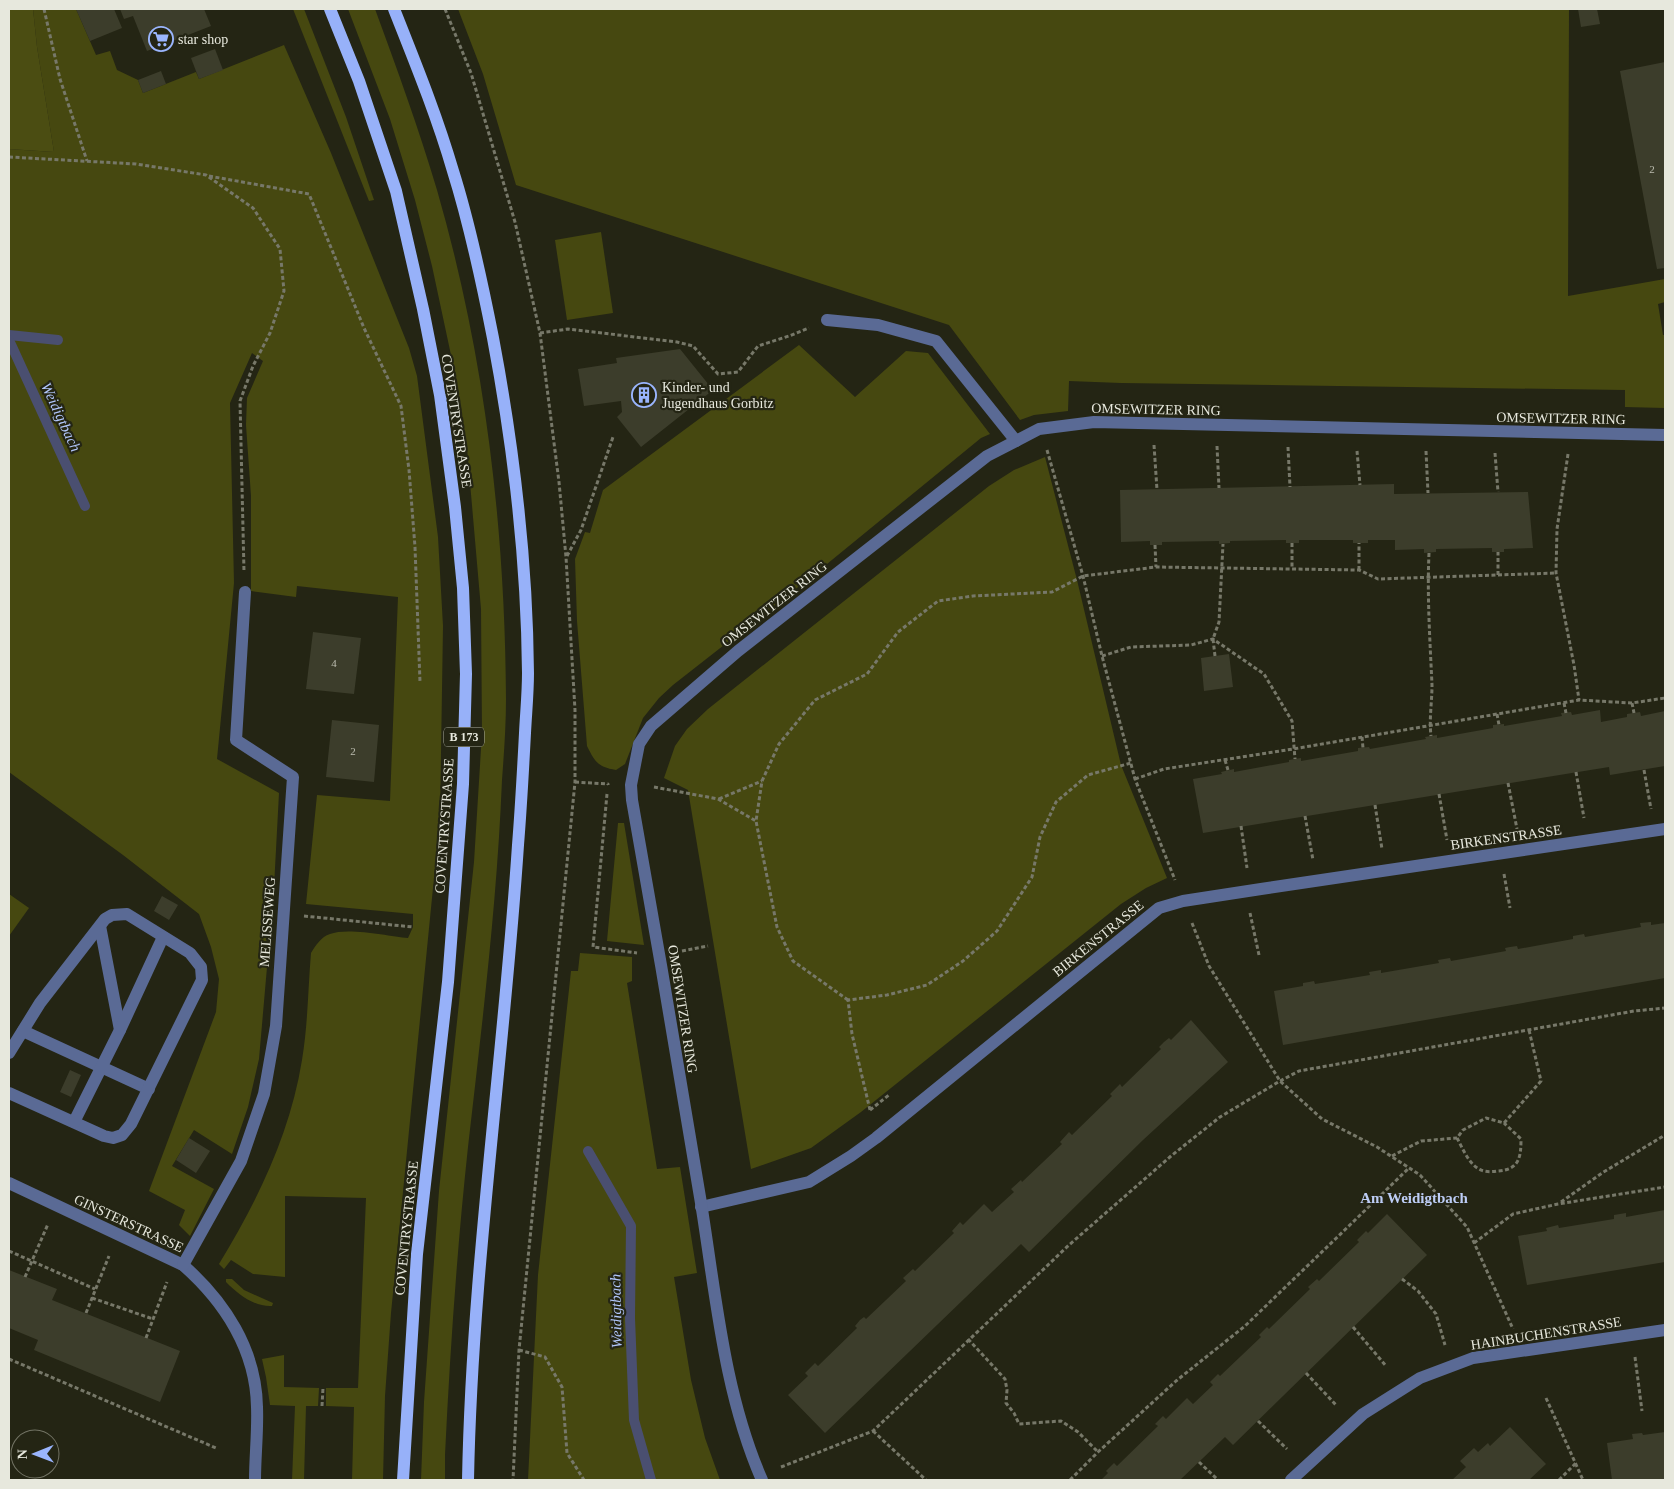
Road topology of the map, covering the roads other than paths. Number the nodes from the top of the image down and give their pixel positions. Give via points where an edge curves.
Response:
1 (330, 9) edge
2 (394, 9) edge
3 (827, 320) road end
4 (1665, 436) edge
5 (1016, 441) junction
6 (244, 592) road end
7 (1665, 829) edge
8 (100, 926) junction
9 (163, 937) junction
10 (120, 1030) junction
11 (23, 1031) junction
12 (9, 1053) edge
13 (102, 1066) junction
14 (149, 1089) junction
15 (9, 1092) edge
16 (74, 1122) junction
17 (9, 1183) edge
18 (701, 1207) junction
19 (183, 1265) junction
20 (1665, 1330) edge
21 (761, 1478) edge
22 (255, 1480) edge
23 (403, 1480) edge
24 (468, 1480) edge
25 (1291, 1480) edge

1 - 23 main road, COVENTRYSTRASSE / B 173 via 359,81 396,191 423,309 440,395 462,588 466,674 463,784 448,982 417,1254
2 - 24 main road via 454,171 482,283 503,393 525,582 528,677 522,785 507,984 479,1260
3 - 5 street via 878,325 936,341
4 - 5 street, OMSEWITZER RING via 1094,422 1040,429
5 - 18 street, OMSEWITZER RING via 987,456 738,651 651,726 639,744 631,786 632,800
6 - 19 street, MELISSEWEG via 236,740 293,777 276,1026 264,1094 241,1161
7 - 18 street, BIRKENSTRASSE via 1183,901 1159,908 851,1156 810,1182
8 - 9 street via 112,915 127,914
8 - 10 street
8 - 11 street via 40,1003
9 - 10 street
9 - 14 street via 190,953 199,962 203,973
10 - 13 street
11 - 12 street
11 - 13 street
13 - 14 street
13 - 16 street
14 - 16 street via 122,1135 104,1136
15 - 16 street
17 - 19 street, GINSTERSTRASSE
18 - 21 street, OMSEWITZER RING via 722,1342 735,1398
19 - 22 street, GINSTERSTRASSE via 222,1307 240,1335 249,1360 257,1406
20 - 25 street, HAINBUCHENSTRASSE via 1473,1358 1420,1378 1363,1414

